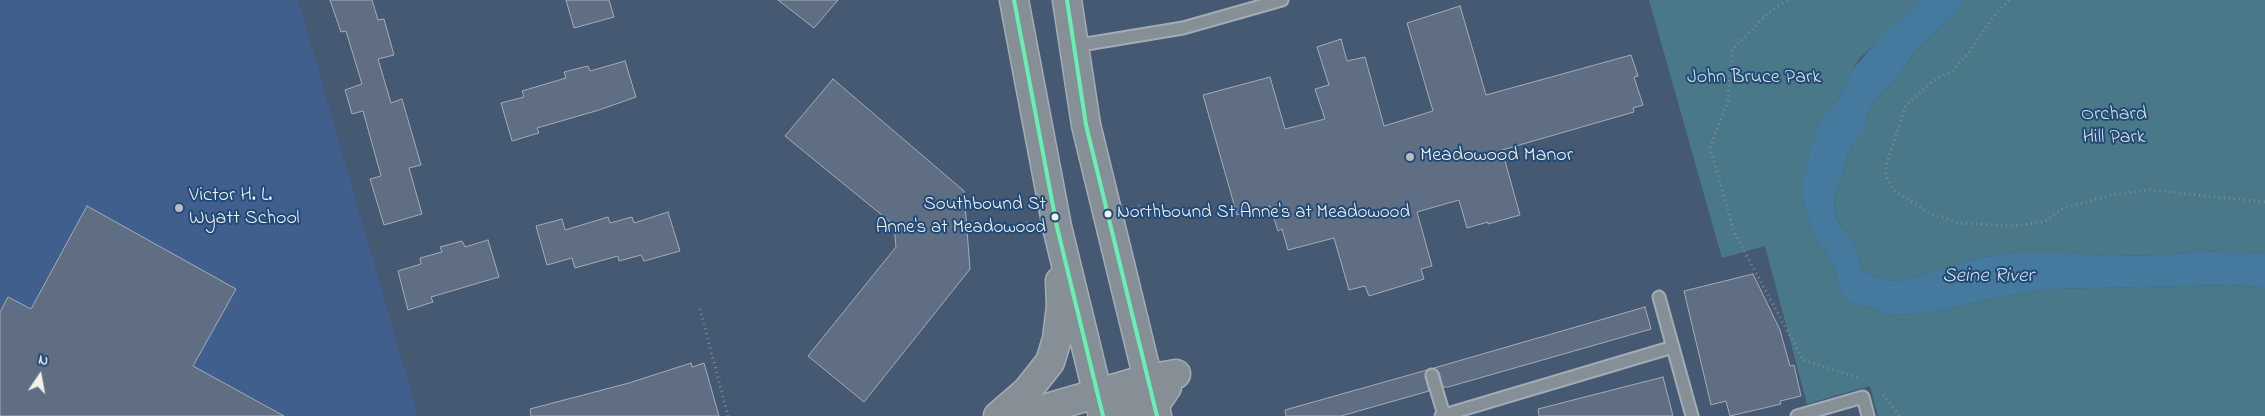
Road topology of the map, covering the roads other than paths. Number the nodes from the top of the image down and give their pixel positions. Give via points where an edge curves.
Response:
1 (1014, 0) edge
2 (1067, 0) edge
3 (1282, 0) edge
4 (1074, 46) junction
5 (1057, 227) junction
6 (1659, 297) dead end
7 (1673, 347) junction
8 (1432, 375) dead end
9 (1147, 379) junction
10 (1100, 404) edge
11 (1155, 411) edge
12 (998, 416) edge
13 (1020, 416) edge
14 (1112, 416) edge
15 (1443, 416) edge
16 (1692, 416) edge
17 (1797, 416) edge
18 (1868, 416) edge

1 - 5 main road
2 - 4 main road
3 - 4 lane via 1183,28
4 - 9 main road via 1088,134
5 - 10 main road
5 - 12 main road via 1061,306 1050,362 1041,376
6 - 7 lane
7 - 15 lane
7 - 16 lane
8 - 15 lane
9 - 10 main road
9 - 11 main road
10 - 13 main road
11 - 14 main road
17 - 18 lane via 1863,397

